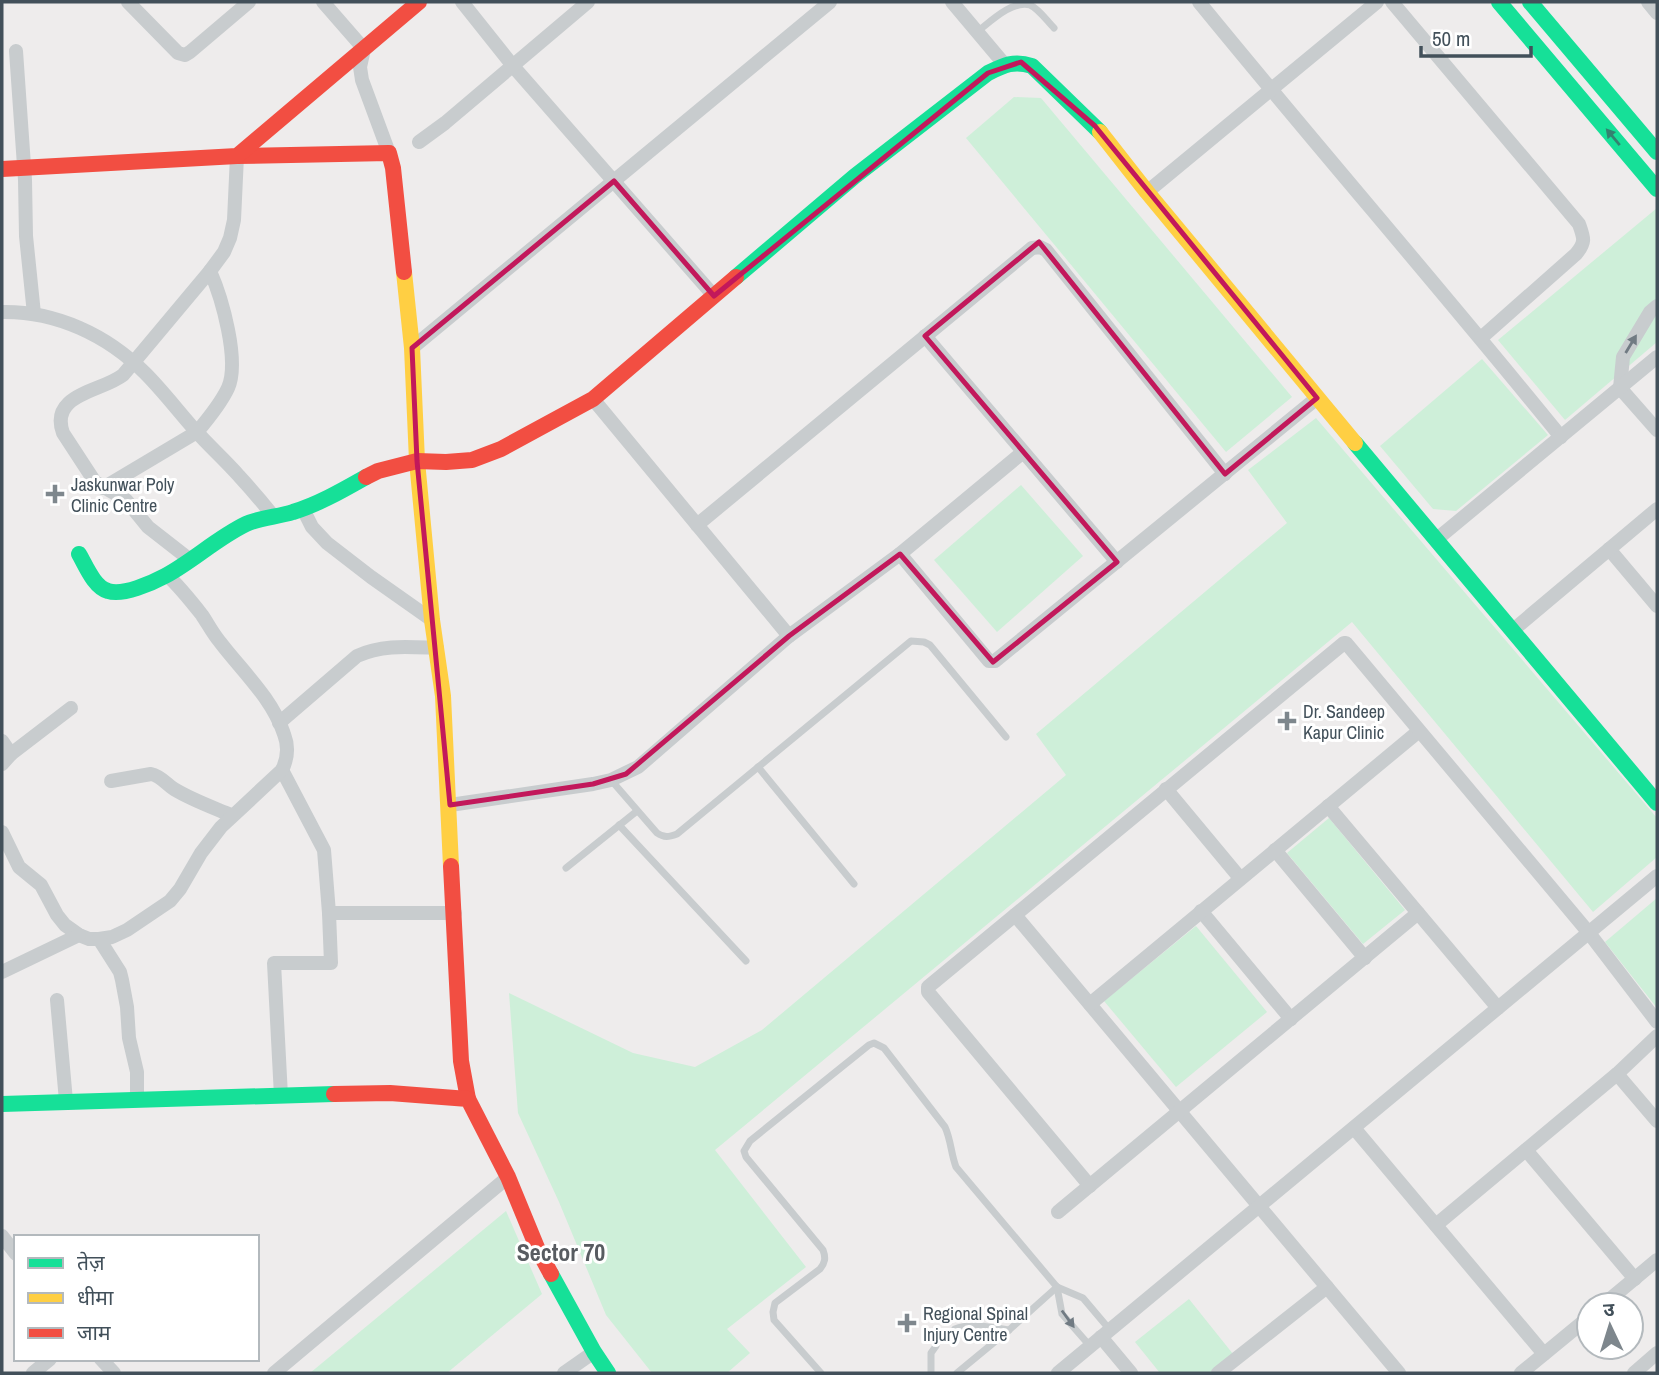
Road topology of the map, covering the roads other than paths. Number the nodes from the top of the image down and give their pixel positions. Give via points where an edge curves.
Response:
1 (128, 2) edge
2 (249, 2) edge
3 (323, 2) edge
4 (419, 2) edge
5 (463, 2) edge
6 (588, 2) edge
7 (830, 2) edge
8 (952, 2) edge
9 (1199, 2) edge
10 (1377, 2) edge
11 (1392, 2) edge
12 (1499, 2) edge
13 (1530, 2) edge
14 (1648, 2) edge
15 (1657, 13) edge
16 (1054, 28) dead end
17 (977, 32) junction
18 (364, 49) junction
19 (16, 51) dead end
20 (1005, 65) junction
21 (513, 66) junction
22 (1271, 90) junction
23 (419, 142) dead end
24 (1657, 152) edge
25 (389, 153) junction
26 (237, 156) junction
27 (23, 168) junction
28 (2, 169) edge
29 (614, 181) junction
30 (1657, 189) edge
31 (1147, 192) junction
32 (210, 271) junction
33 (714, 296) junction
34 (1657, 306) edge
35 (2, 312) edge
36 (34, 313) junction
37 (925, 336) junction
38 (1480, 338) junction
39 (412, 348) junction
40 (1657, 357) edge
41 (134, 362) junction
42 (1620, 388) junction
43 (1317, 398) junction
44 (593, 399) junction
45 (1657, 430) edge
46 (197, 432) junction
47 (1561, 437) junction
48 (1022, 453) junction
49 (417, 461) junction
50 (1225, 474) junction
51 (103, 488) junction
52 (303, 509) junction
53 (1657, 509) edge
54 (274, 517) junction
55 (698, 525) junction
56 (1437, 539) junction
57 (1609, 549) junction
58 (79, 554) dead end
59 (900, 554) junction
60 (189, 559) junction
61 (1117, 562) junction
62 (167, 575) junction
63 (1657, 606) edge
64 (432, 620) junction
65 (1513, 630) junction
66 (789, 636) junction
67 (437, 648) junction
68 (71, 708) dead end
69 (279, 723) junction
70 (1419, 731) junction
71 (1006, 737) dead end
72 (2, 741) edge
73 (6, 759) edge
74 (758, 767) junction
75 (282, 770) junction
76 (611, 780) junction
77 (111, 781) dead end
78 (1166, 789) junction
79 (1657, 803) edge
80 (450, 806) junction
81 (1328, 806) junction
82 (637, 811) junction
83 (232, 815) junction
84 (619, 825) junction
85 (2, 832) edge
86 (1275, 850) junction
87 (566, 868) dead end
88 (1657, 876) edge
89 (1240, 878) junction
90 (854, 884) dead end
91 (1201, 911) junction
92 (329, 913) junction
93 (1418, 913) junction
94 (454, 914) junction
95 (1015, 915) junction
96 (1589, 933) junction
97 (79, 935) junction
98 (99, 939) junction
99 (1365, 958) junction
100 (746, 961) dead end
101 (2, 972) edge
102 (57, 1000) dead end
103 (1090, 1004) junction
104 (1498, 1008) junction
105 (1291, 1019) junction
106 (1657, 1022) edge
107 (1657, 1035) edge
108 (1617, 1073) junction
109 (281, 1096) junction
110 (468, 1099) junction
111 (137, 1100) junction
112 (66, 1101) junction
113 (2, 1104) edge
114 (1180, 1111) junction
115 (1657, 1121) edge
116 (1354, 1128) junction
117 (1526, 1150) junction
118 (508, 1177) junction
119 (1090, 1185) junction
120 (1259, 1206) junction
121 (1058, 1212) dead end
122 (1436, 1225) junction
123 (2, 1236) edge
124 (14, 1251) edge
125 (1657, 1260) edge
126 (1635, 1279) junction
127 (1057, 1287) junction
128 (1327, 1287) junction
129 (1620, 1291) edge
130 (955, 1329) dead end
131 (1009, 1329) junction
132 (1575, 1329) edge
133 (1101, 1338) junction
134 (936, 1346) dead end
135 (594, 1352) junction
136 (1657, 1353) edge
137 (1544, 1354) junction
138 (48, 1361) edge
139 (1127, 1372) edge
140 (33, 1373) edge
141 (274, 1373) edge
142 (564, 1373) edge
143 (608, 1373) edge
144 (821, 1373) edge
145 (932, 1373) edge
146 (957, 1373) edge
147 (1058, 1373) edge
148 (1218, 1373) edge
149 (1399, 1373) edge
150 (1521, 1373) edge
151 (1634, 1373) edge

1 - 2 street via 185,55
3 - 18 street
4 - 18 street
5 - 21 street
6 - 21 street
7 - 29 street
8 - 17 street
9 - 22 street
10 - 22 street
11 - 38 street via 1578,224 1584,238 1576,254
30 -> 12 street
13 - 24 street
14 - 15 street
16 - 17 lane via 1032,5 1020,2
17 - 20 street
18 - 25 street via 362,79
18 - 26 street
19 - 27 street
20 - 31 street via 1021,62 1032,66 1095,125
20 - 33 street via 988,73 855,176
21 - 23 street
21 - 29 street
22 - 31 street
22 - 38 street
25 - 26 street
25 - 39 street
26 - 27 street
26 - 32 street via 230,238
27 - 28 street
27 - 36 street
29 - 33 street
29 - 39 street
31 - 43 street
32 - 41 street
32 - 46 street via 223,311 231,376 228,388
33 - 44 street
42 -> 34 street via 1623,357
35 - 36 street
36 - 41 street via 82,329
37 - 48 street
37 - 50 street via 1032,248 1040,247
37 - 55 street
38 - 47 street
39 - 49 street
40 - 42 street
41 - 46 street
41 - 51 street via 116,381 69,403 60,416 63,433
42 - 45 street
42 - 47 street
43 - 50 street
43 - 56 street
44 - 49 street via 472,460
44 - 55 street
46 - 51 street
46 - 54 street
47 - 56 street
48 - 59 street
48 - 61 street
49 - 52 street via 368,475
49 - 64 street
50 - 61 street
51 - 60 street via 126,500 148,527
52 - 54 street
52 - 64 street via 327,543
53 - 57 street
54 - 60 street via 247,524
55 - 66 street
56 - 65 street
57 - 63 street
57 - 65 street
58 - 62 street via 106,591 143,587
59 - 61 street via 993,662
59 - 66 street
60 - 62 street
62 - 69 street via 268,702
64 - 67 street
65 - 79 street
66 - 76 street via 638,767
67 - 69 street via 396,647 357,656
67 - 80 street
68 - 73 street
69 - 75 street via 288,749
70 - 78 street via 1344,643
70 - 81 street
70 - 96 street
71 - 74 lane via 930,645 911,641
72 - 73 street
74 - 82 lane via 677,834 662,836
74 - 90 lane
75 - 83 street
75 - 92 street via 324,850
76 - 80 street
76 - 82 lane
77 - 83 street via 157,775 173,788
78 - 89 street
78 - 95 street
80 - 94 street
81 - 86 street
81 - 93 street
82 - 84 lane
83 - 98 street via 170,901 127,930
84 - 87 lane
84 - 100 lane
85 - 97 street via 19,867 41,885 57,915
86 - 89 street
86 - 99 street
88 - 96 street
89 - 91 street
91 - 103 street
91 - 105 street
92 - 94 street
92 - 109 street via 331,963 274,963
93 - 99 street
93 - 104 street
94 - 110 street via 461,1061
95 - 103 street
95 - 119 street via 927,990
96 - 104 street
96 - 106 street
97 - 98 street
97 - 101 street
98 - 111 street via 120,972 137,1072
99 - 105 street
102 - 112 street
103 - 114 street
104 - 116 street
105 - 114 street
107 - 108 street
108 - 115 street
108 - 117 street
109 - 110 street via 390,1093
109 - 111 street
110 - 118 street
111 - 112 street
112 - 113 street
114 - 119 street
114 - 120 street
116 - 120 street
116 - 122 street
117 - 122 street
117 - 126 street
118 - 135 street via 538,1250
118 - 141 street
119 - 121 street
120 - 128 street
120 - 133 street
122 - 137 street
123 - 124 street
125 - 126 street
126 - 129 street
127 - 131 lane
127 - 133 lane via 1083,1298
127 -> 133 lane via 1062,1314
127 - 144 lane via 956,1167 945,1127 884,1048 874,1043 750,1141 744,1152 823,1250 820,1269 775,1303 773,1312 774,1320
128 - 148 street
128 - 149 street
130 - 131 lane
131 - 146 lane
132 - 137 street
133 - 139 street
133 - 147 street
134 - 145 lane via 931,1353
135 - 142 street
135 - 143 street
136 - 151 street
137 - 150 street
138 - 140 street

